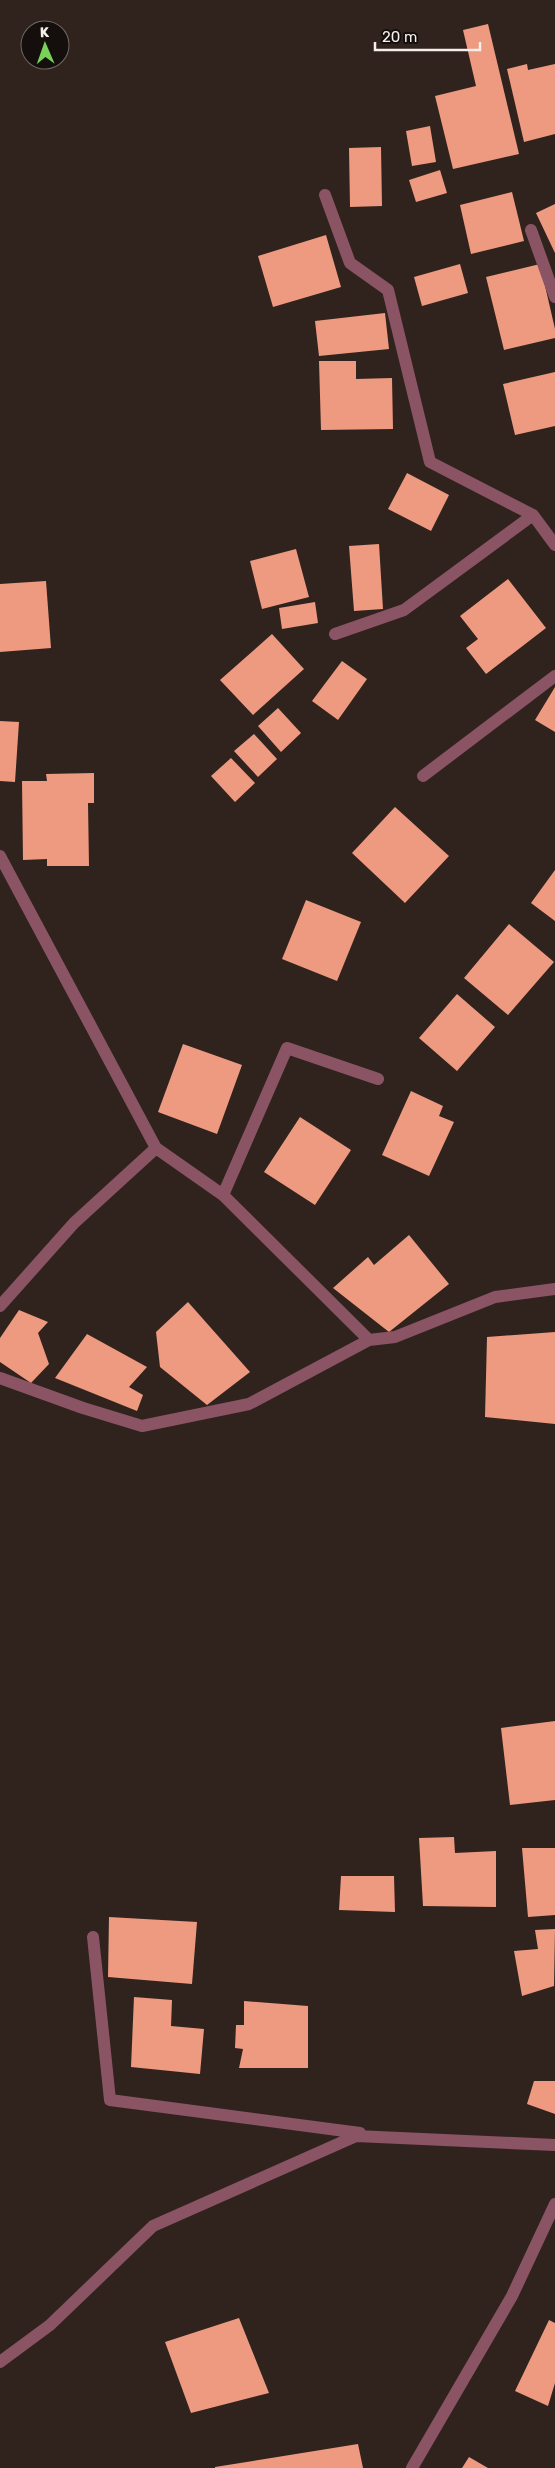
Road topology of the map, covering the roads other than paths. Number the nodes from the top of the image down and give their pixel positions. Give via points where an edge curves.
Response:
1 (325, 196) dead end
2 (531, 230) dead end
3 (555, 297) edge
4 (533, 515) junction
5 (555, 545) edge
6 (335, 634) dead end
7 (555, 676) edge
8 (423, 776) dead end
9 (0, 856) edge
10 (378, 1079) dead end
11 (156, 1148) junction
12 (223, 1194) junction
13 (555, 1289) edge
14 (0, 1306) edge
15 (369, 1340) junction
16 (0, 1378) edge
17 (93, 1938) dead end
18 (389, 2137) junction
19 (555, 2145) edge
20 (555, 2204) edge
21 (0, 2362) edge
22 (412, 2468) edge

1 - 4 street via 350,262 388,290 430,462
2 - 3 street
4 - 5 street
4 - 6 street via 404,610
7 - 8 street
9 - 11 street
10 - 12 street via 287,1048
11 - 12 street
11 - 14 street via 74,1223
12 - 15 street
13 - 15 street via 495,1297 395,1337
15 - 16 street via 249,1404 142,1426
17 - 18 street via 110,2100
18 - 19 street
18 - 21 street via 356,2136 153,2226 50,2325
20 - 22 street via 512,2296

